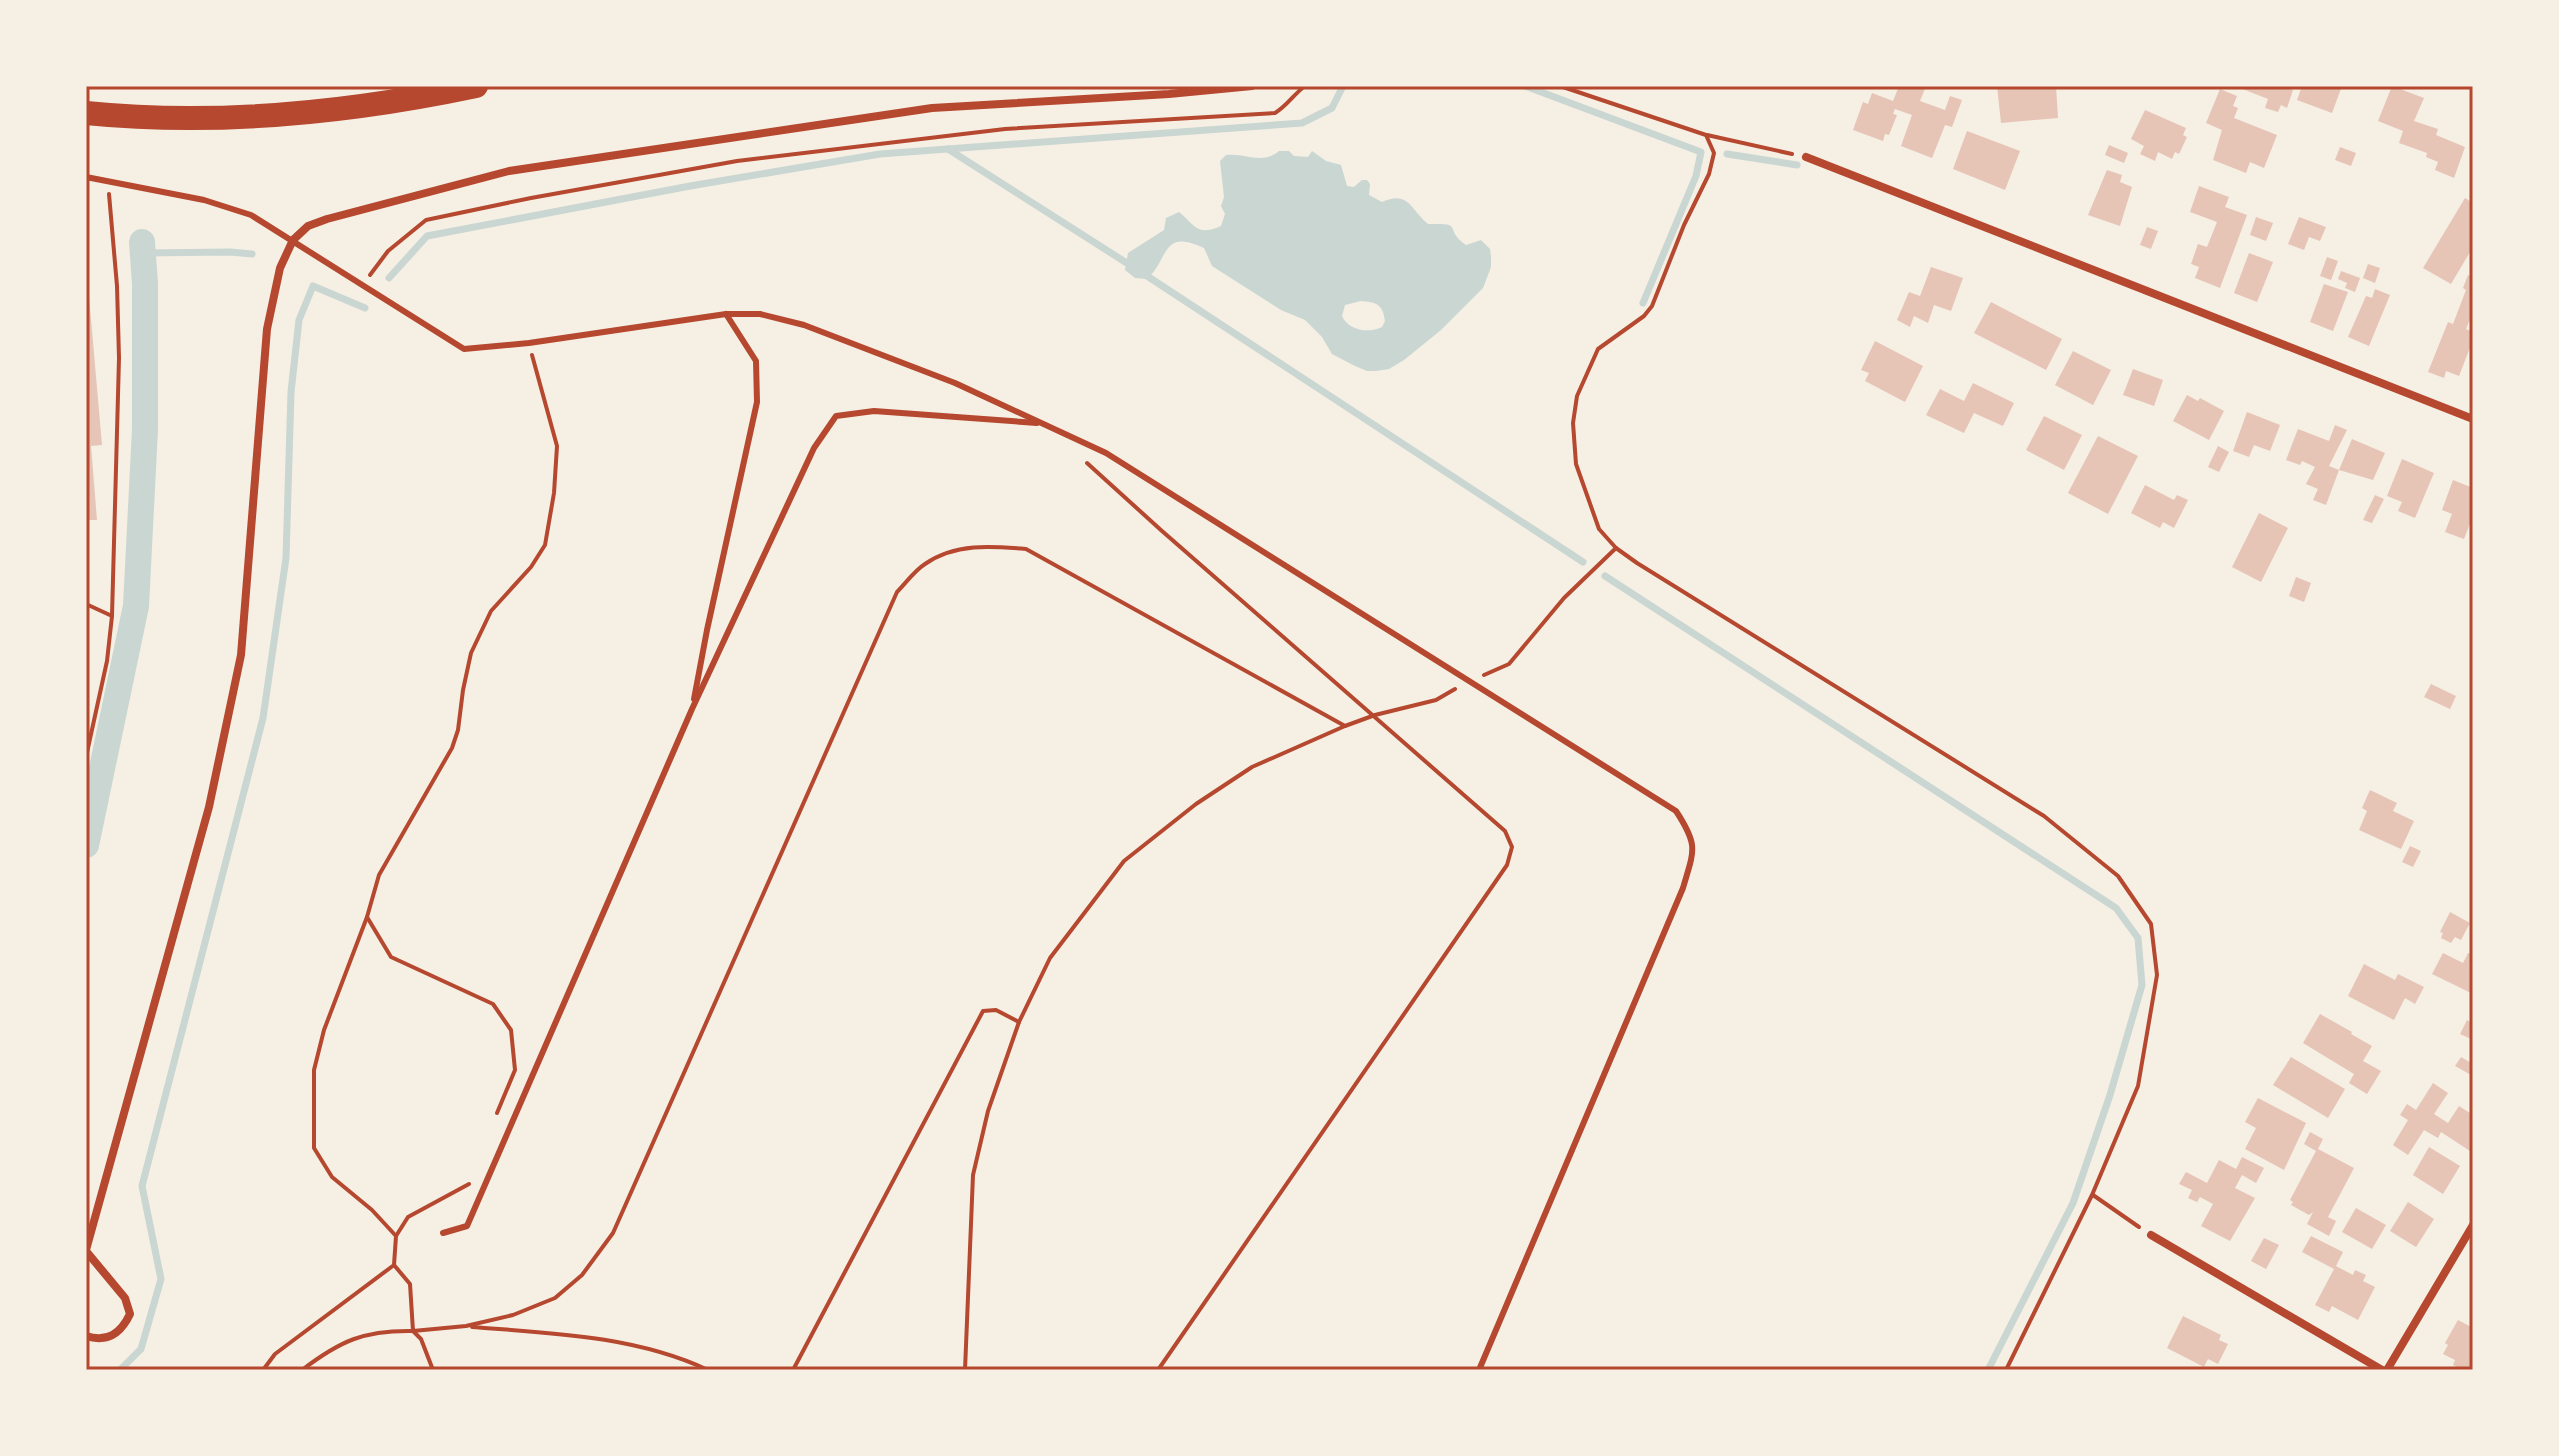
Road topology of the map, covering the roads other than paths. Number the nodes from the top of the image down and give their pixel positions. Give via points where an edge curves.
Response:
1 (476, 86) edge
2 (1252, 86) edge
3 (86, 113) edge
4 (1806, 157) road end
5 (86, 177) edge
6 (293, 240) junction
7 (726, 314) junction
8 (2473, 419) edge
9 (1044, 423) junction
10 (692, 709) junction
11 (2473, 1225) edge
12 (443, 1233) dead end
13 (2151, 1235) road end
14 (86, 1250) edge
15 (86, 1336) edge
16 (1479, 1370) edge
17 (2384, 1370) edge

1 - 3 highway via 415,99 261,117
2 - 6 street via 932,108 509,171 327,219 308,226
4 - 8 street
5 - 6 lane via 204,200 251,215
6 - 7 lane via 464,349
6 - 14 street via 280,268 267,329 241,655 209,807
7 - 9 lane via 760,314 804,325
7 - 10 lane via 756,361 757,402
9 - 10 lane via 874,411 836,416 814,448
9 - 16 lane via 1106,453 1471,680 1676,811 1691,833 1693,853 1683,888
10 - 12 lane via 467,1226
11 - 17 street
13 - 17 street
14 - 15 street via 125,1298 130,1314 122,1330 110,1338

